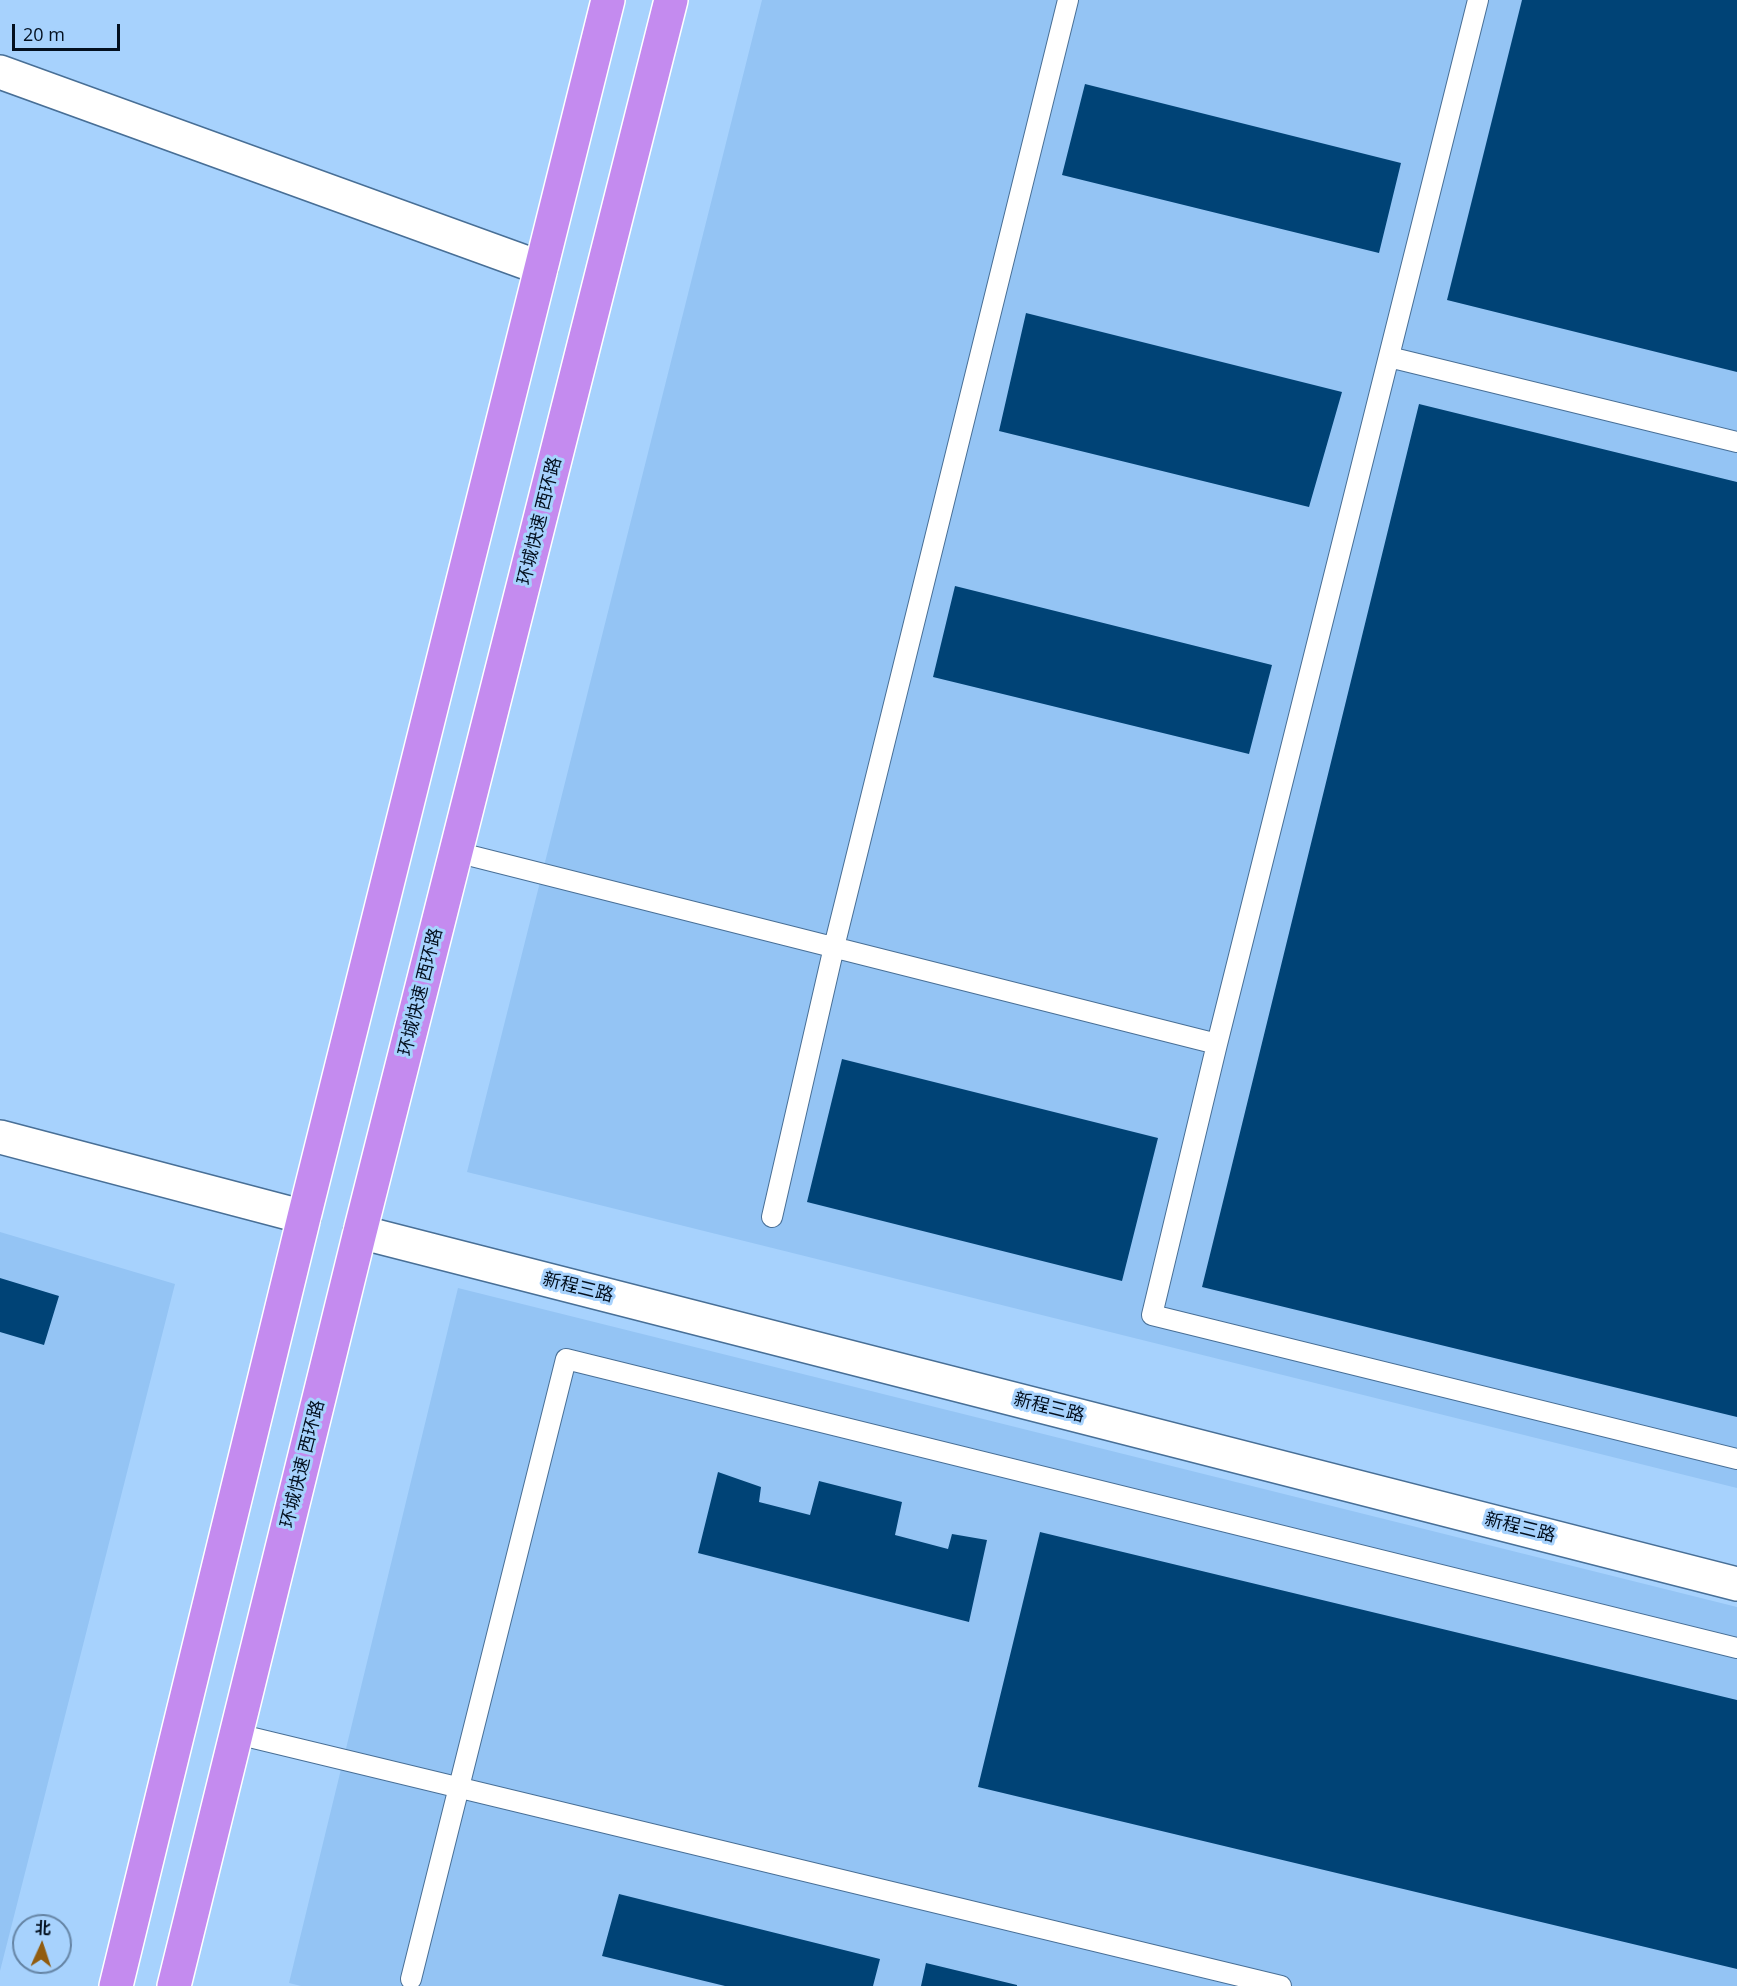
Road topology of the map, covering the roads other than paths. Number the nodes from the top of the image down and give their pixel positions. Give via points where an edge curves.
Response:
1 (608, 0) edge
2 (671, 0) edge
3 (1068, 0) edge
4 (1478, 0) edge
5 (0, 72) edge
6 (541, 268) junction
7 (1389, 357) junction
8 (1737, 442) edge
9 (456, 852) junction
10 (834, 947) junction
11 (1216, 1044) junction
12 (0, 1137) edge
13 (304, 1218) junction
14 (772, 1218) dead end
15 (360, 1232) junction
16 (1737, 1459) edge
17 (1737, 1584) edge
18 (1737, 1648) edge
19 (237, 1734) junction
20 (460, 1788) junction
21 (411, 1979) dead end
22 (116, 1986) edge
23 (174, 1986) edge
24 (1281, 1986) edge

1 - 6 highway
2 - 9 highway, 环城快速 西环路
3 - 10 lane
4 - 7 lane
5 - 6 street
6 - 13 highway
7 - 8 lane
7 - 11 lane
9 - 10 lane
9 - 15 highway, 环城快速 西环路
10 - 11 lane
10 - 14 lane
11 - 16 lane via 1152,1315
12 - 13 street
13 - 22 highway
15 - 17 street, 新程三路
15 - 19 highway, 环城快速 西环路
18 - 20 lane via 566,1359
19 - 20 lane
19 - 23 highway, 环城快速 西环路
20 - 21 lane
20 - 24 lane

